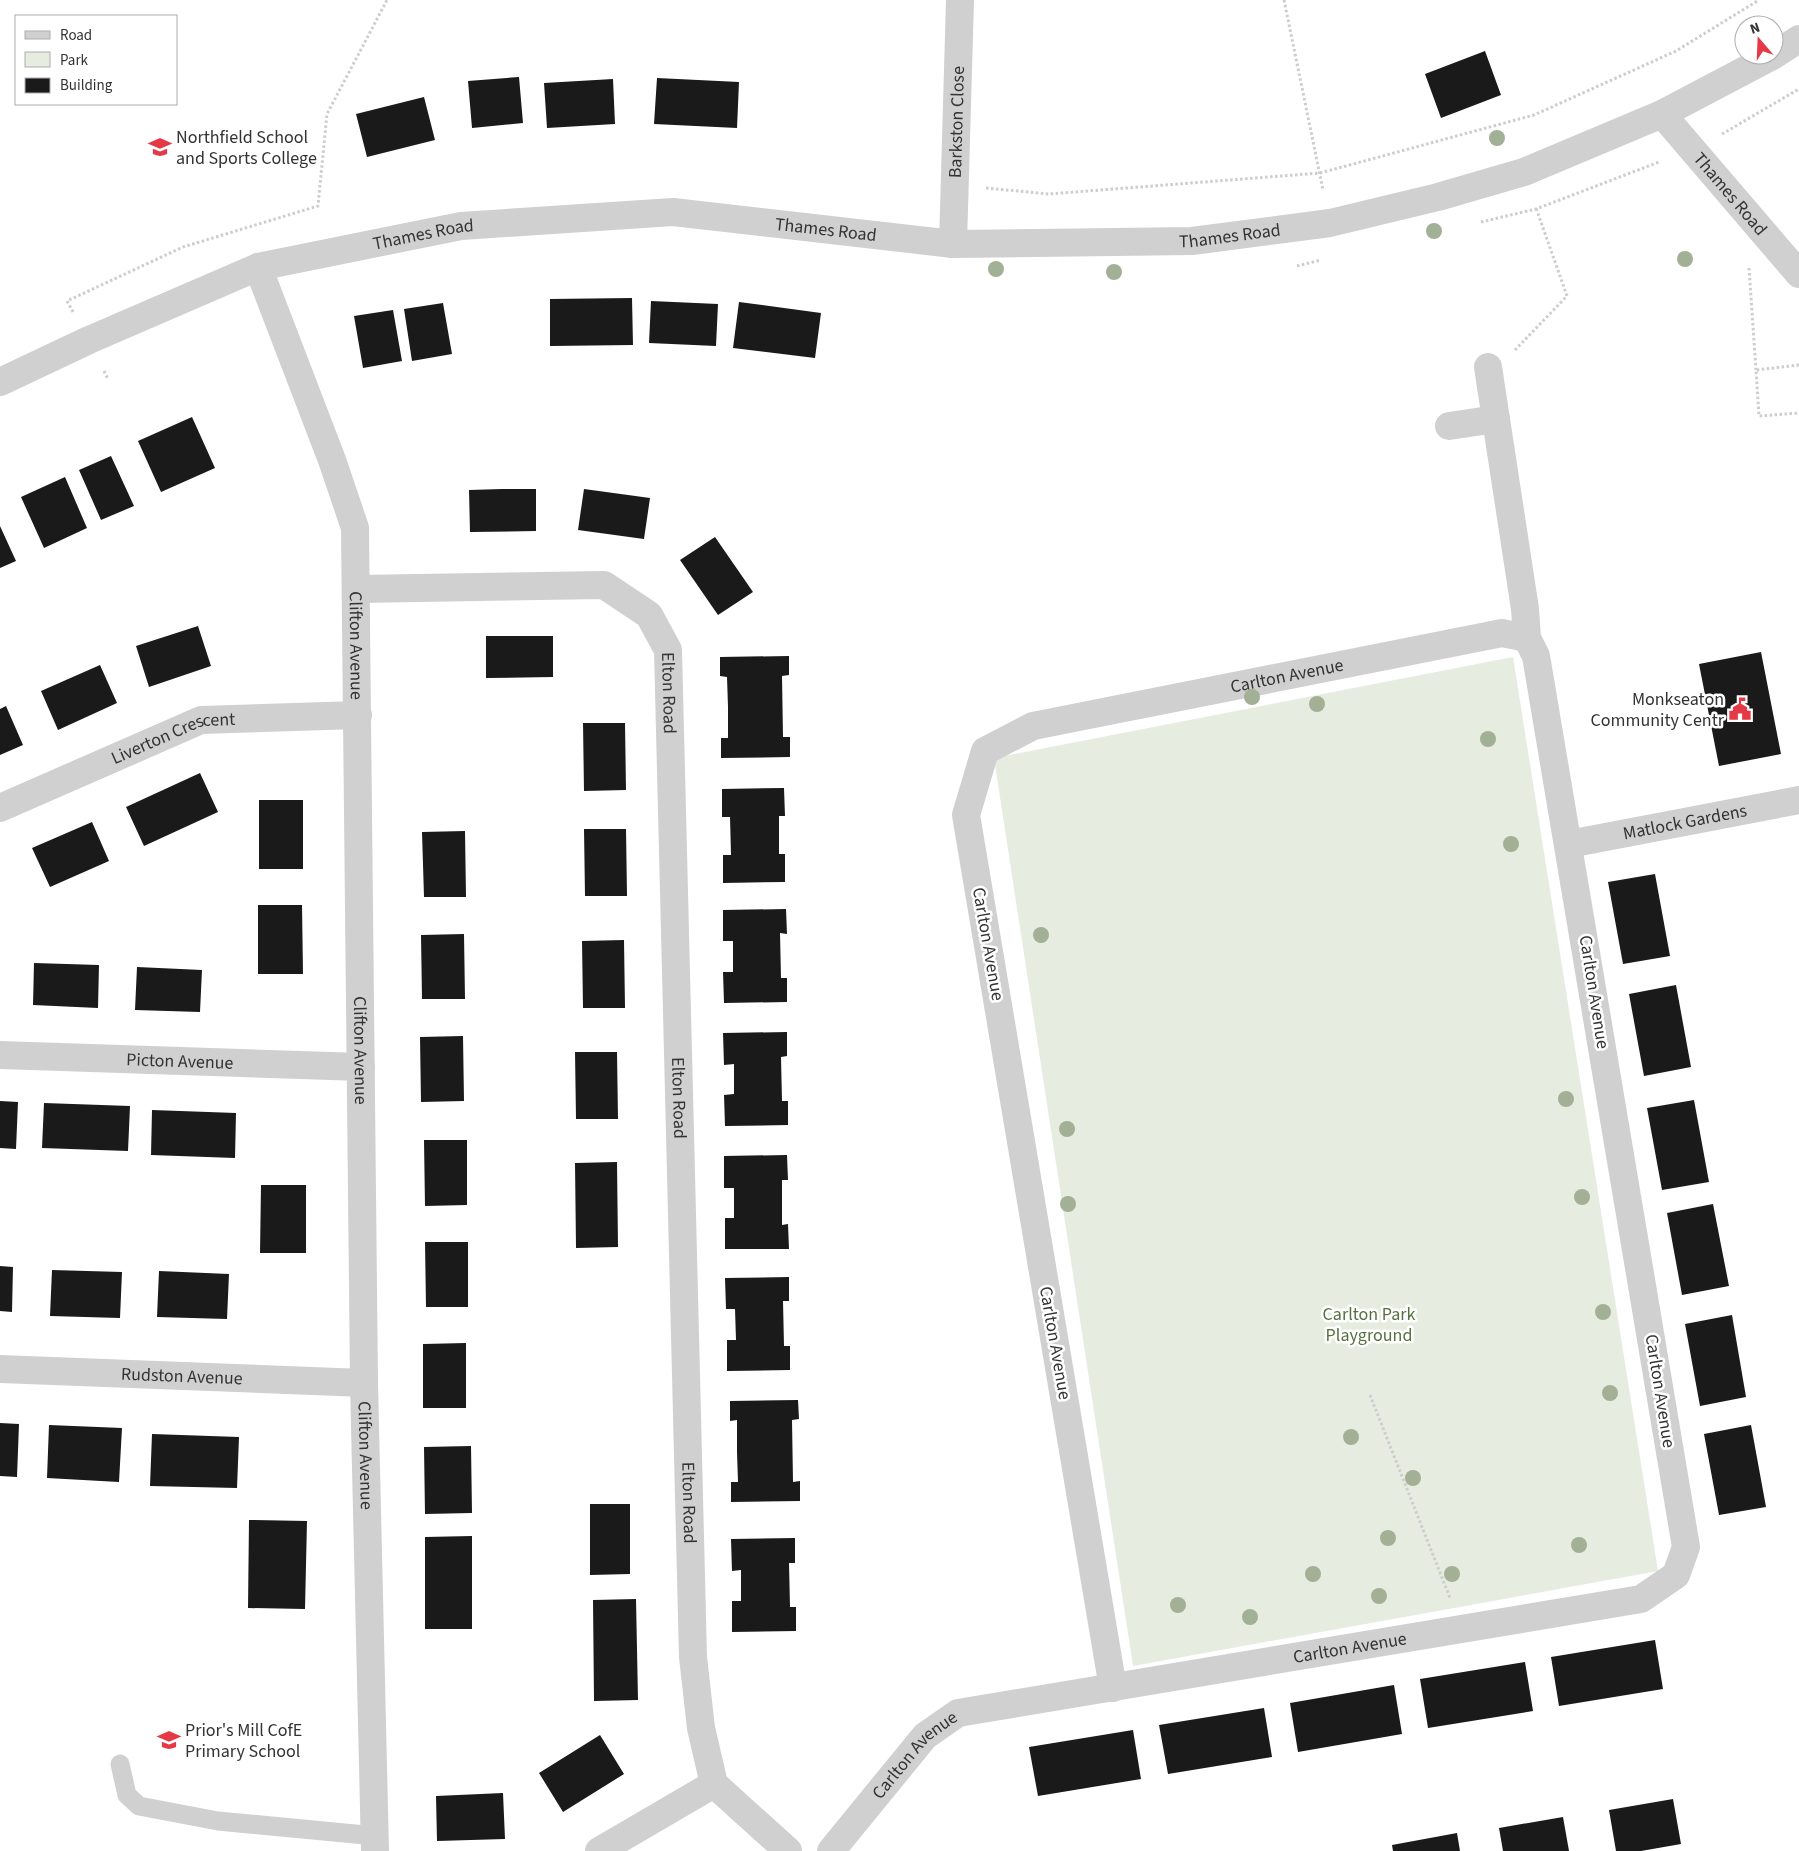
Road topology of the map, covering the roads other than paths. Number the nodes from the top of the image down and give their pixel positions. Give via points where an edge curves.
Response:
1 (960, 0) edge
2 (1799, 38) edge
3 (1662, 114) junction
4 (953, 244) junction
5 (258, 268) junction
6 (1799, 274) edge
7 (1488, 367) road end
8 (0, 382) edge
9 (1496, 419) junction
10 (1449, 426) dead end
11 (357, 589) junction
12 (1527, 638) junction
13 (358, 715) junction
14 (1799, 800) edge
15 (0, 808) edge
16 (1569, 844) junction
17 (0, 1055) edge
18 (361, 1067) junction
19 (0, 1369) edge
20 (364, 1383) junction
21 (1113, 1688) junction
22 (120, 1764) dead end
23 (714, 1784) junction
24 (376, 1843) edge
25 (599, 1851) edge
26 (788, 1851) edge
27 (831, 1851) edge

1 - 4 street, Barkston Close
2 - 3 street, Thames Road via 1774,56
3 - 4 street, Thames Road via 1524,172 1330,223 1192,241
3 - 6 street, Thames Road
4 - 5 street, Thames Road via 673,212 462,226
5 - 8 street, Thames Road
5 - 11 street, Clifton Avenue via 355,528
7 - 9 street, Carlton Avenue
9 - 10 street
9 - 12 street, Carlton Avenue
11 - 13 street, Clifton Avenue
11 - 23 street, Elton Road via 604,585 649,615 668,650 693,1657 701,1728
12 - 16 street, Carlton Avenue via 1536,656
12 - 21 street, Carlton Avenue via 1502,633 1033,726 985,751 966,815
13 - 15 street, Liverton Crescent via 201,720
13 - 18 street, Clifton Avenue
14 - 16 street, Matlock Gardens
16 - 21 street, Carlton Avenue via 1686,1547 1676,1575 1641,1599
17 - 18 street, Picton Avenue
18 - 20 street, Clifton Avenue
19 - 20 street, Rudston Avenue
20 - 24 street, Clifton Avenue
21 - 27 street, Carlton Avenue via 958,1713 925,1736
22 - 24 lane via 127,1795 139,1806 218,1821
23 - 25 street
23 - 26 street

